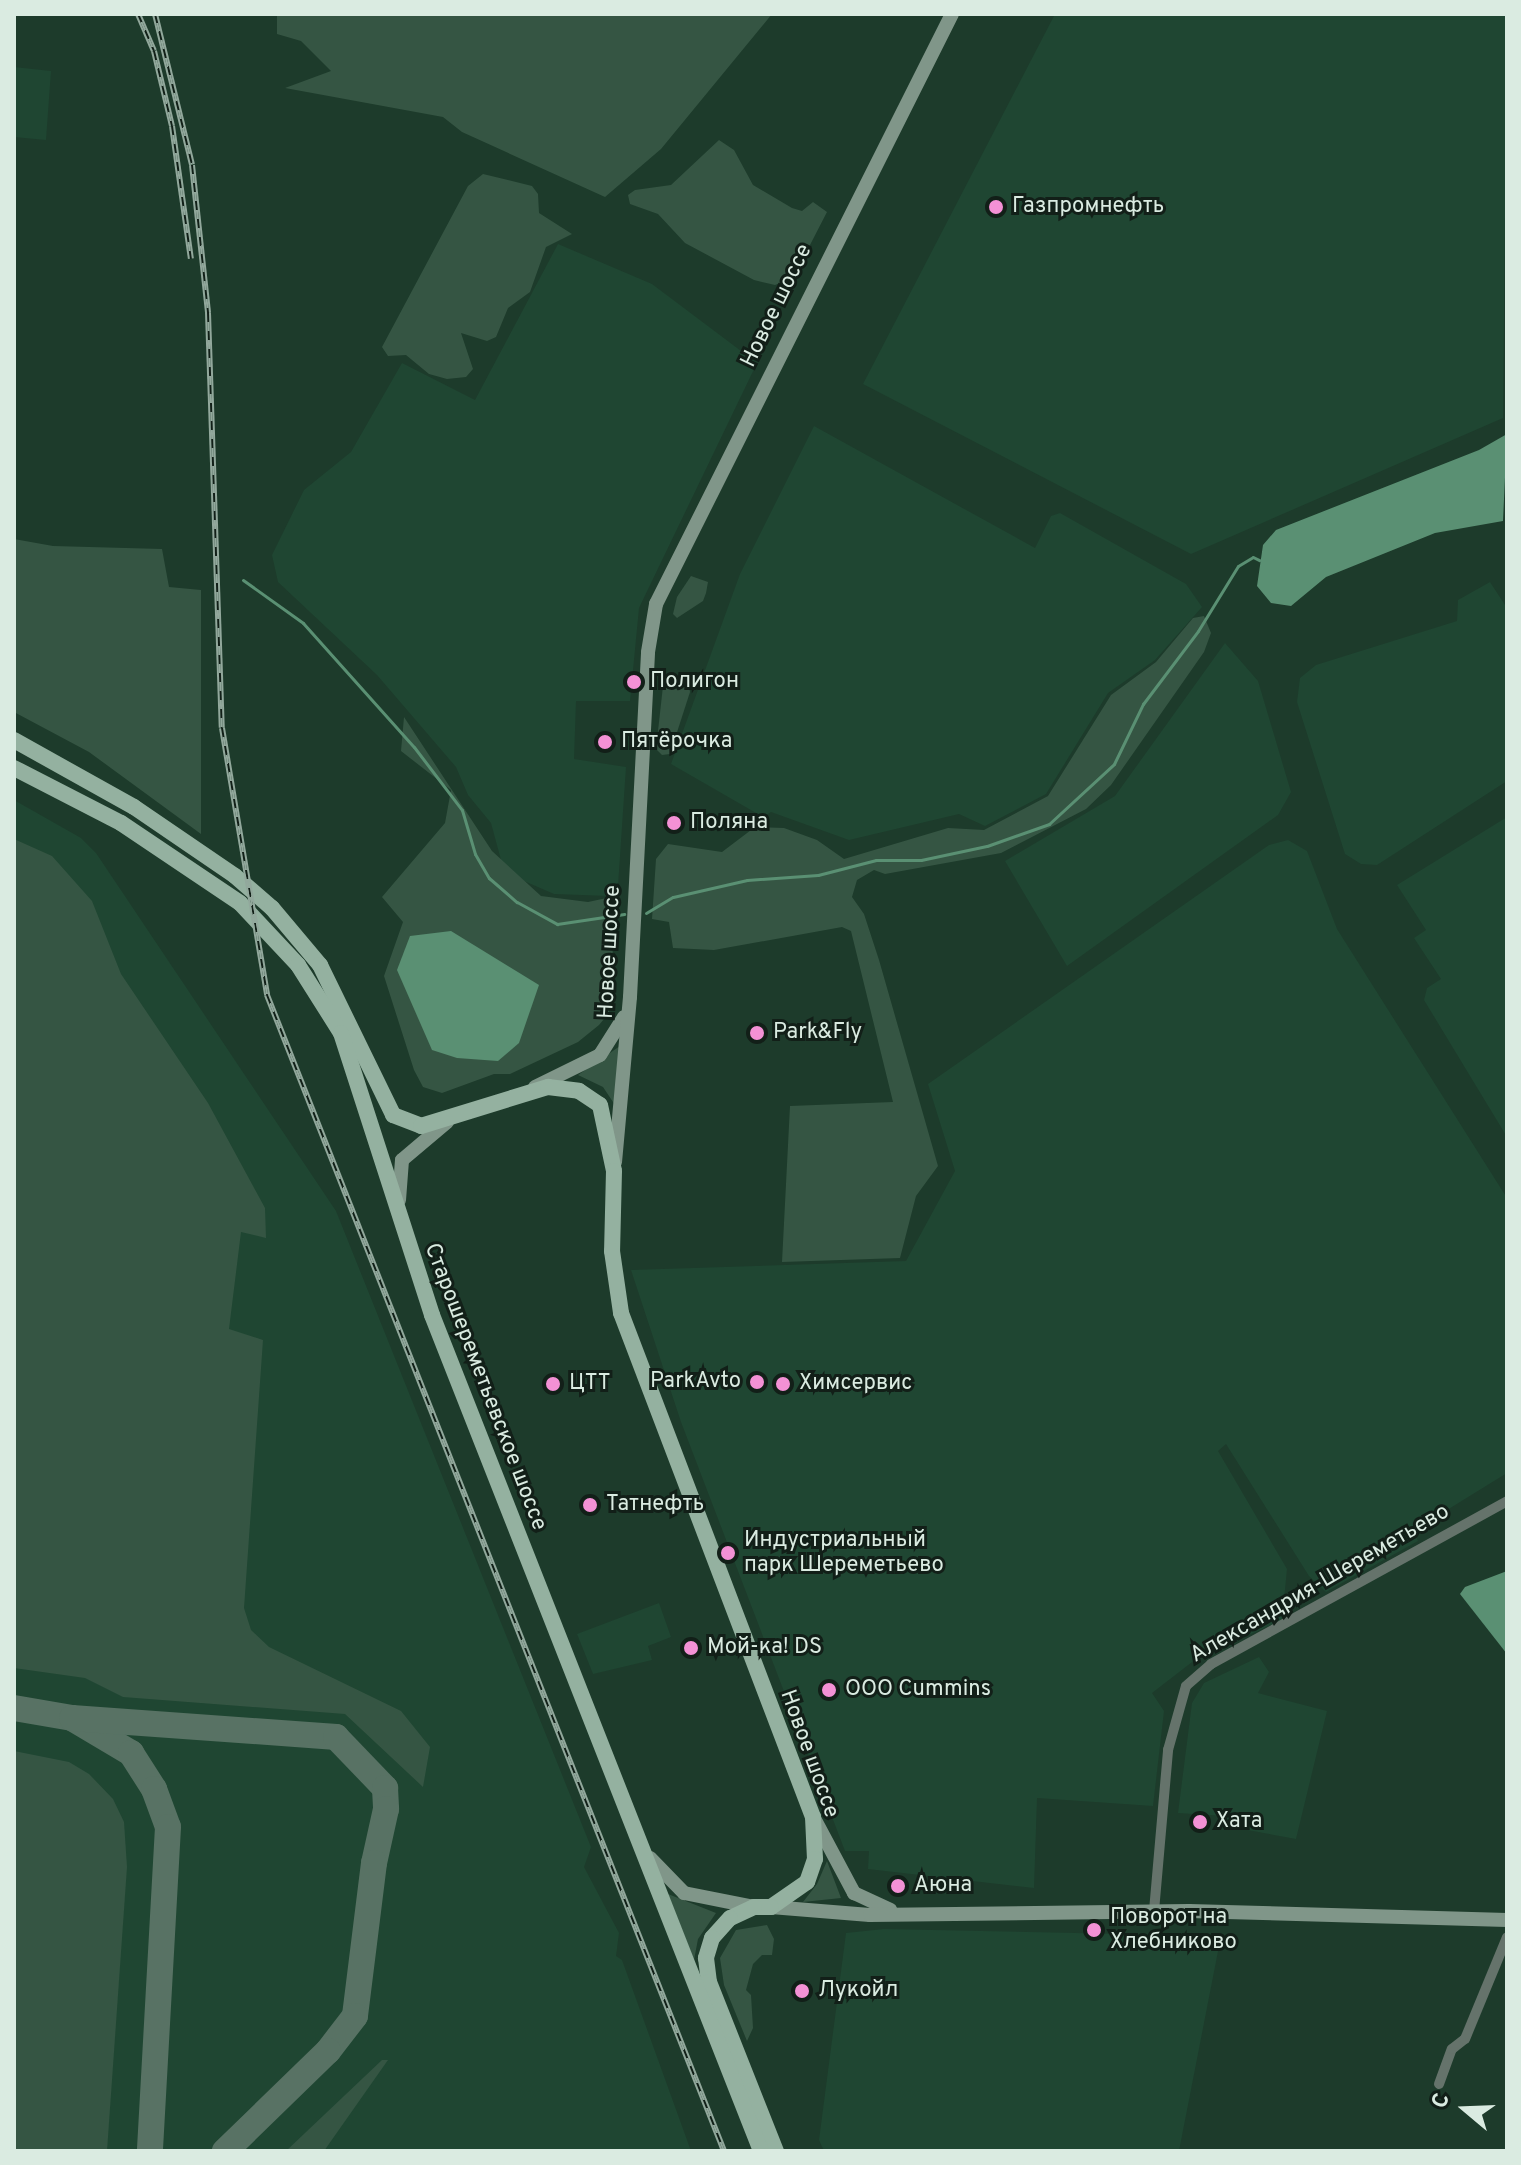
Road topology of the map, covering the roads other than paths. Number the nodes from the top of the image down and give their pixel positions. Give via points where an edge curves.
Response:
1 (952, 14) edge
2 (14, 740) edge
3 (14, 768) edge
4 (630, 997) junction
5 (528, 1090) junction
6 (447, 1122) junction
7 (614, 1171) junction
8 (400, 1212) junction
9 (1507, 1501) edge
10 (813, 1817) junction
11 (634, 1835) junction
12 (762, 1907) junction
13 (1154, 1911) junction
14 (898, 1912) junction
15 (1507, 1920) edge
16 (1507, 1937) edge
17 (1439, 2084) dead end
18 (761, 2151) edge
19 (776, 2151) edge

1 - 4 main road, Новое шоссе via 656,604 648,652
2 - 6 main road via 134,807 225,868 272,908 320,965 379,1095 403,1121 421,1126
3 - 8 main road, Старошереметьевское шоссе via 157,845 240,903 281,945 341,1033
4 - 5 main road via 620,1030 600,1055
4 - 7 main road, Новое шоссе
5 - 6 main road
5 - 7 main road via 579,1091 600,1105
6 - 8 main road via 402,1160
7 - 10 main road, Новое шоссе via 612,1251 630,1341
8 - 11 main road, Старошереметьевское шоссе via 432,1315
9 - 13 street, Александрия-Шереметьево via 1211,1664 1186,1686 1168,1750
10 - 12 main road, Новое шоссе via 813,1870 797,1891
10 - 14 main road via 854,1893
11 - 12 main road via 661,1874 684,1893
11 - 18 main road, Старошереметьевское шоссе
12 - 14 main road
12 - 19 main road, Новое шоссе via 720,1927 706,1958 709,1982
13 - 14 main road
13 - 15 main road
16 - 17 street via 1465,2039 1452,2049

